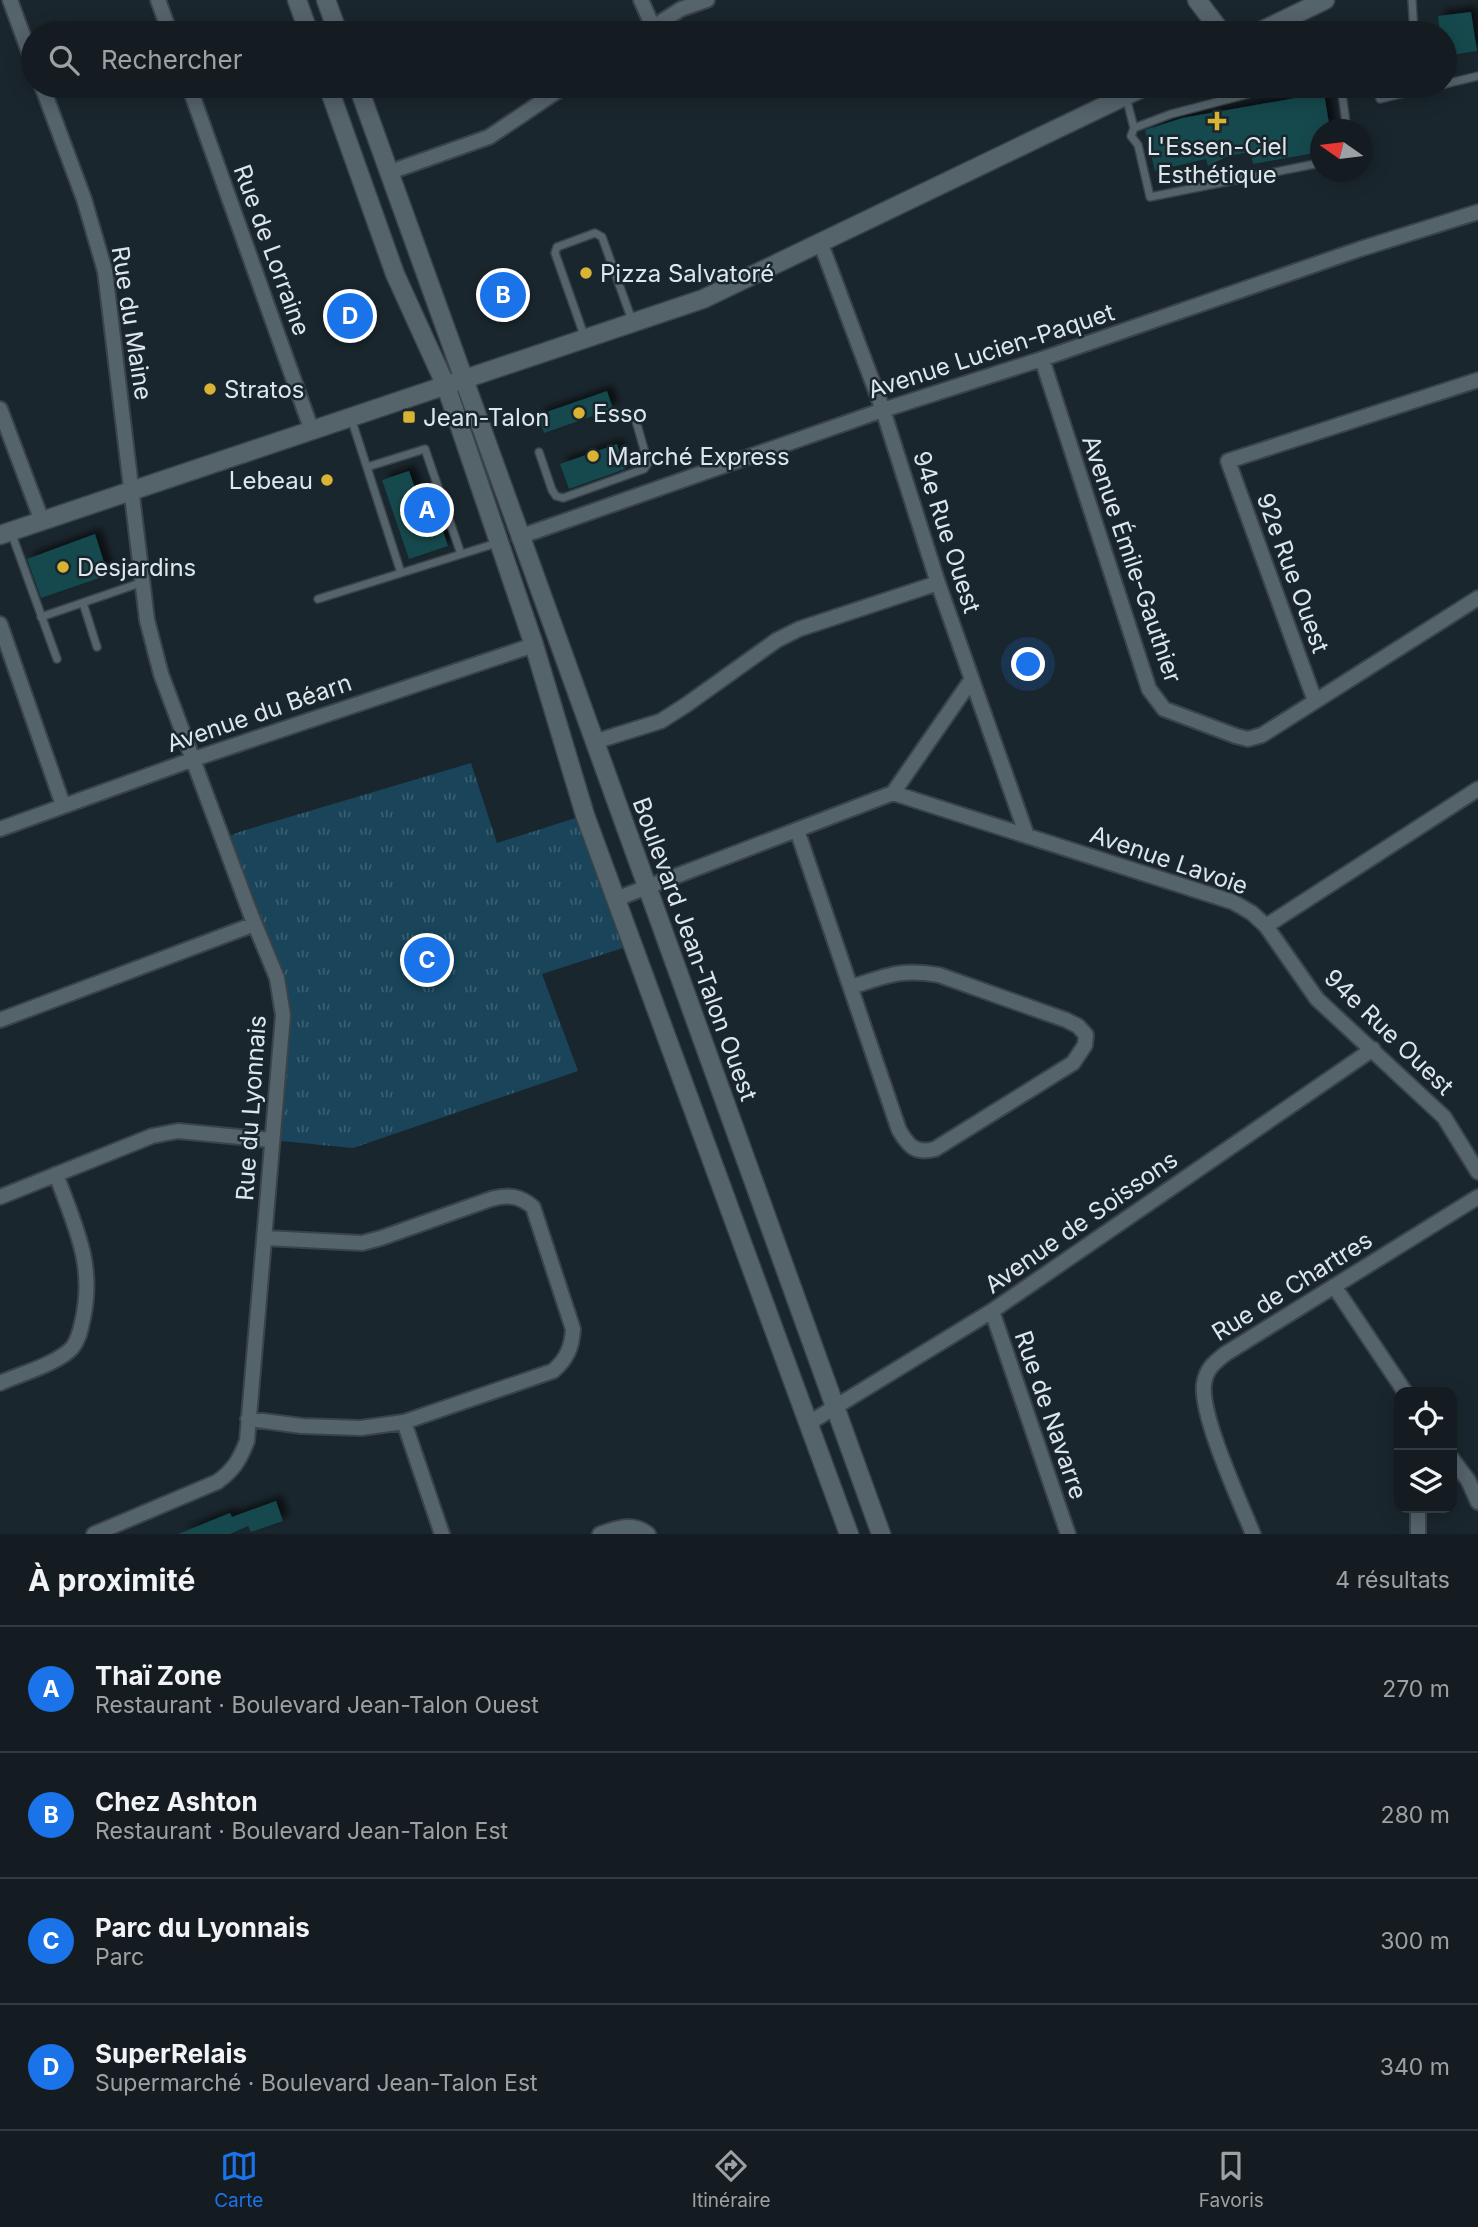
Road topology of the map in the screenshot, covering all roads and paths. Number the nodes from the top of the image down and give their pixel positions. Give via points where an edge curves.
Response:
1 (10, 0) edge
2 (158, 0) edge
3 (297, 0) edge
4 (326, 0) edge
5 (641, 0) edge
6 (707, 0) edge
7 (1196, 0) edge
8 (1325, 0) edge
9 (1412, 0) edge
10 (166, 21) edge
11 (305, 21) edge
12 (334, 21) edge
13 (646, 21) edge
14 (662, 21) edge
15 (1213, 21) edge
16 (1299, 21) edge
17 (1413, 21) edge
18 (21, 30) edge
19 (1478, 76) edge
20 (1457, 81) edge
21 (46, 98) edge
22 (193, 98) edge
23 (332, 98) edge
24 (362, 98) edge
25 (547, 98) edge
26 (1120, 98) edge
27 (1127, 98) edge
28 (1229, 98) edge
29 (1342, 98) edge
30 (1345, 119) edge
31 (1134, 128) junction
32 (1310, 165) edge
33 (390, 172) junction
34 (1478, 212) edge
35 (821, 244) junction
36 (633, 323) junction
37 (585, 340) junction
38 (1042, 359) junction
39 (1478, 380) edge
40 (454, 383) junction
41 (0, 409) edge
42 (883, 410) junction
43 (634, 414) dead end
44 (351, 418) junction
45 (312, 431) junction
46 (539, 452) dead end
47 (367, 467) junction
48 (132, 491) junction
49 (42, 521) junction
50 (5, 533) edge
51 (519, 537) junction
52 (498, 543) junction
53 (461, 554) junction
54 (401, 573) junction
55 (143, 582) junction
56 (938, 583) junction
57 (1478, 598) edge
58 (318, 599) dead end
59 (83, 603) junction
60 (41, 617) junction
61 (0, 624) edge
62 (534, 645) junction
63 (97, 647) dead end
64 (57, 659) dead end
65 (972, 679) junction
66 (1315, 701) junction
67 (594, 743) junction
68 (194, 759) junction
69 (1478, 789) edge
70 (893, 793) junction
71 (63, 805) junction
72 (0, 829) edge
73 (797, 830) junction
74 (1027, 836) junction
75 (647, 887) junction
76 (616, 899) junction
77 (255, 924) junction
78 (1266, 926) junction
79 (851, 987) junction
80 (0, 1020) edge
81 (1373, 1049) junction
82 (271, 1140) junction
83 (1478, 1172) edge
84 (56, 1174) junction
85 (0, 1196) edge
86 (1478, 1197) edge
87 (265, 1238) junction
88 (1334, 1286) junction
89 (992, 1311) junction
90 (0, 1383) edge
91 (1402, 1387) edge
92 (835, 1406) junction
93 (248, 1419) junction
94 (404, 1422) junction
95 (809, 1423) junction
96 (1457, 1466) edge
97 (1478, 1502) edge
98 (1418, 1513) edge
99 (94, 1534) edge
100 (442, 1534) edge
101 (600, 1534) edge
102 (648, 1534) edge
103 (849, 1534) edge
104 (881, 1534) edge
105 (1068, 1534) edge
106 (1253, 1534) edge
107 (1418, 1534) edge

1 - 18 street
2 - 10 street
3 - 11 street
4 - 12 street
5 - 13 street
6 - 14 street
7 - 15 street
8 - 16 street
9 - 17 lane
19 - 20 lane
21 - 48 street, Rue du Maine via 105,271
22 - 45 street, Rue de Lorraine
23 - 40 street via 395,274
24 - 33 street
25 - 33 street via 489,137
26 - 35 street
27 - 31 lane
28 - 31 lane
29 - 30 lane
31 - 32 lane via 1131,136 1138,145 1150,197
33 - 40 street
34 - 38 street, Avenue Lucien-Paquet
35 - 36 street via 703,299
35 - 42 street, 94e Rue Ouest
36 - 37 street
36 - 37 lane via 602,237 595,233 557,247 555,253
37 - 40 street
38 - 42 street, Avenue Lucien-Paquet
38 - 66 street, Avenue Émile-Gauthier via 1156,700 1164,709 1248,739
39 - 66 street, 92e Rue Ouest via 1228,461
40 - 44 street
40 - 51 street, Boulevard Jean-Talon Ouest
40 - 52 street
41 - 49 street
42 - 51 street, Avenue Lucien-Paquet
42 - 56 street, 94e Rue Ouest
43 - 46 lane via 648,463 644,469 563,498 552,490
44 - 45 street
44 - 47 lane
45 - 48 street
47 - 53 lane via 425,449
47 - 54 lane
48 - 49 street
48 - 55 street, Rue du Lyonnais
49 - 50 street
50 - 60 lane
51 - 67 street, Boulevard Jean-Talon Ouest
52 - 53 lane
52 - 62 street
53 - 54 lane
54 - 58 lane
55 - 59 lane
55 - 68 street, Rue du Lyonnais via 160,674
56 - 65 street, 94e Rue Ouest
56 - 67 street via 777,640 661,721
57 - 66 street, Avenue Émile-Gauthier
59 - 60 lane
59 - 63 lane
60 - 64 lane
61 - 71 street
62 - 68 street, Avenue du Béarn
62 - 76 street
65 - 70 street
65 - 74 street, 94e Rue Ouest
67 - 75 street, Boulevard Jean-Talon Ouest
68 - 71 street, Avenue du Béarn
68 - 77 street, Rue du Lyonnais
69 - 78 street, Avenue Lavoie
70 - 73 street
70 - 74 street, Avenue Lavoie
71 - 72 street, Avenue du Béarn
73 - 75 street
73 - 79 street
74 - 78 street, Avenue Lavoie via 1233,902
75 - 76 street
75 - 92 street, Boulevard Jean-Talon Ouest
76 - 95 street
77 - 80 street
77 - 82 street, Rue du Lyonnais via 277,978 283,1015
78 - 81 street, 94e Rue Ouest via 1317,999
79 - 79 street via 899,1130 915,1150 935,1149 1073,1063 1085,1045 1086,1035 1066,1020 939,975 902,971
81 - 83 street, 94e Rue Ouest via 1444,1117
81 - 89 street, Avenue de Soissons
82 - 84 street via 178,1131 152,1136
82 - 87 street, Rue du Lyonnais
84 - 85 street
84 - 90 street via 88,1274 78,1337 60,1357
86 - 88 street, Rue de Chartres
87 - 93 street, Rue du Lyonnais
87 - 94 street via 362,1243 503,1196 525,1200 533,1207 572,1329 564,1362 553,1371
88 - 91 street
88 - 106 street, Rue de Chartres via 1225,1354 1210,1366 1204,1383 1209,1420
89 - 92 street, Avenue de Soissons
89 - 105 street, Rue de Navarre
92 - 95 street, Avenue de Soissons
92 - 104 street, Boulevard Jean-Talon Ouest
93 - 94 street via 361,1428
93 - 99 street, Rue du Lyonnais via 247,1441 231,1472
94 - 100 street
95 - 103 street
96 - 97 street
98 - 107 street
101 - 102 street via 630,1526

